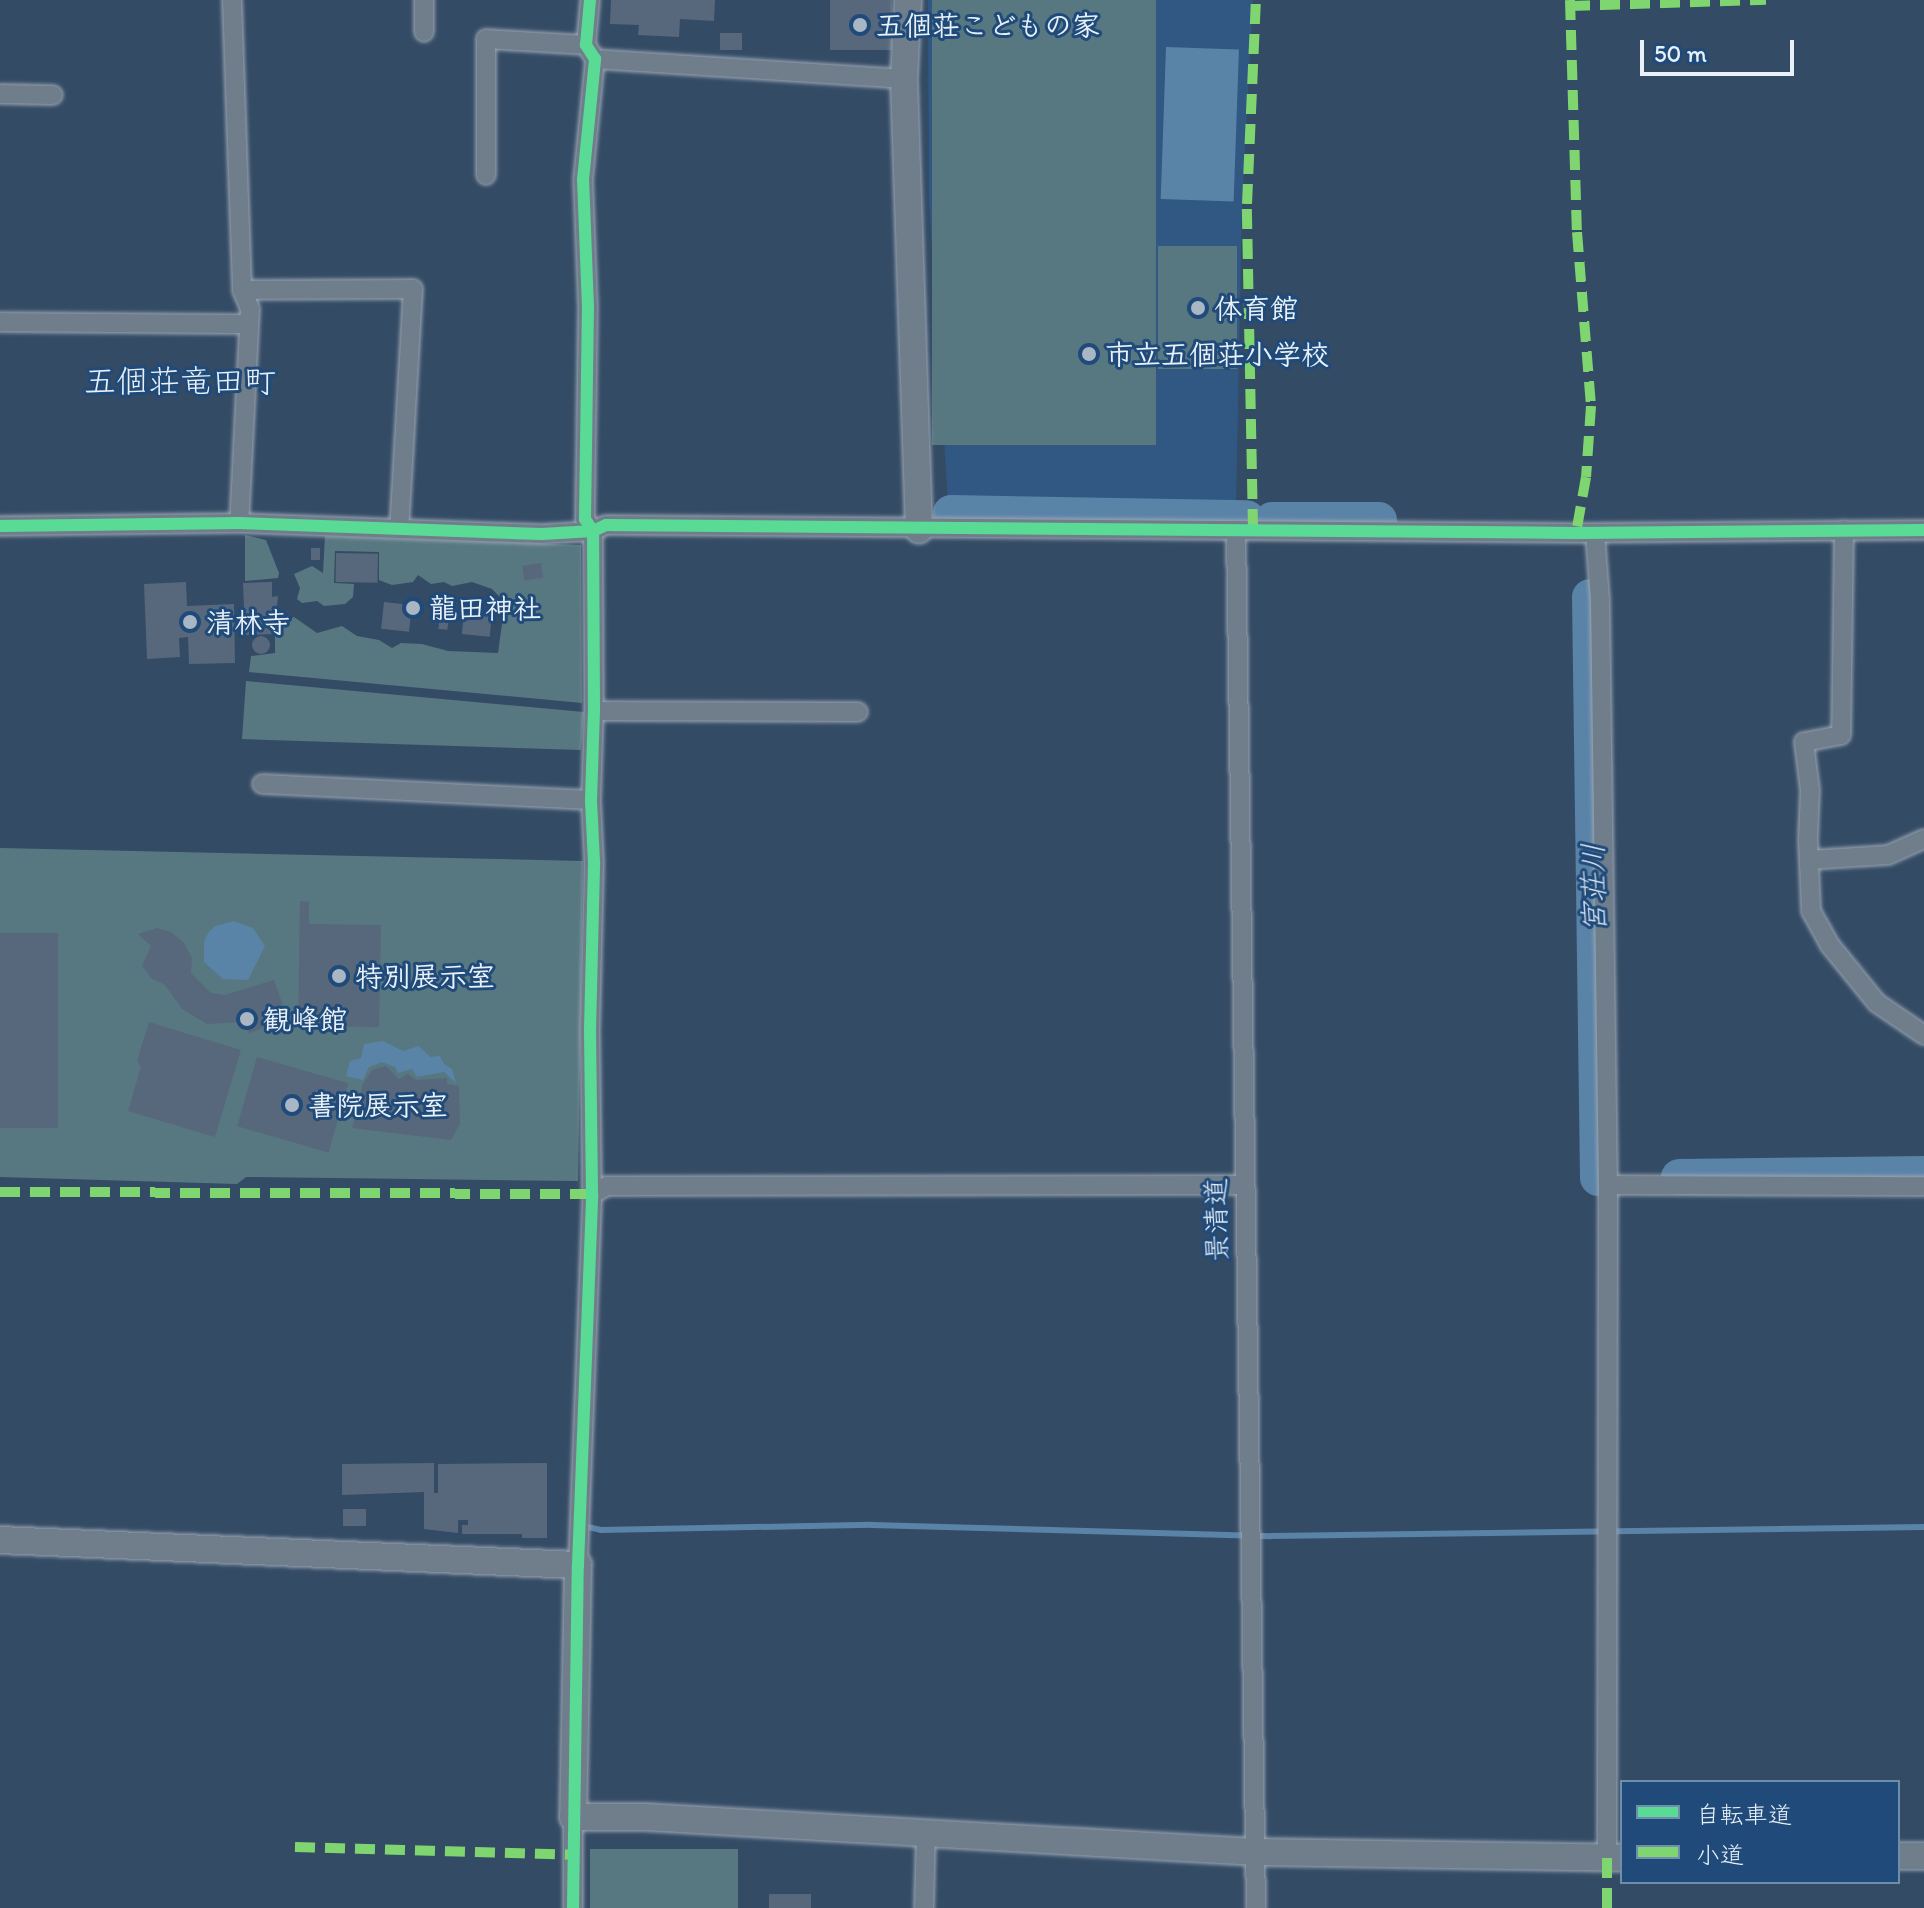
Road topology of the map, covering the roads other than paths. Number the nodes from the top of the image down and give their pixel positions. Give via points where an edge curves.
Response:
1 (232, 0) edge
2 (424, 0) edge
3 (590, 0) edge
4 (908, 0) edge
5 (424, 32) dead end
6 (590, 52) junction
7 (904, 79) junction
8 (0, 94) edge
9 (53, 95) dead end
10 (486, 175) dead end
11 (242, 290) junction
12 (0, 322) edge
13 (249, 324) junction
14 (239, 523) junction
15 (0, 526) edge
16 (399, 529) junction
17 (919, 530) junction
18 (1236, 530) junction
19 (1844, 530) junction
20 (1924, 530) edge
21 (593, 531) junction
22 (1595, 533) junction
23 (594, 711) junction
24 (858, 712) dead end
25 (262, 784) dead end
26 (591, 800) junction
27 (1924, 839) edge
28 (1809, 860) junction
29 (1924, 1035) edge
30 (1243, 1185) junction
31 (1608, 1185) junction
32 (1924, 1186) edge
33 (592, 1194) junction
34 (0, 1540) edge
35 (578, 1565) junction
36 (573, 1817) junction
37 (926, 1834) junction
38 (1256, 1852) junction
39 (1900, 1856) edge
40 (1924, 1856) edge
41 (1614, 1858) edge
42 (573, 1908) edge
43 (924, 1908) edge
44 (1256, 1908) edge

1 - 11 street
2 - 5 street
3 - 6 street
4 - 7 street
6 - 7 street
6 - 10 street via 486,39
6 - 21 street via 583,180 588,308 585,519
7 - 17 street
8 - 9 street
11 - 13 street via 250,309
11 - 16 street via 413,289
12 - 13 street
13 - 14 street
14 - 15 street
14 - 16 street
16 - 21 street
17 - 18 street
17 - 21 street via 606,525
18 - 22 street
18 - 30 street, 景清道
19 - 20 street
19 - 22 street
19 - 28 street via 1841,735 1804,742
21 - 23 street
22 - 31 street
23 - 24 street
23 - 26 street
25 - 26 street
26 - 33 street
27 - 28 street via 1888,855
28 - 29 street via 1811,911 1829,944 1877,1003
30 - 33 street via 607,1186
30 - 38 street, 景清道
31 - 32 street
31 - 41 street via 1607,1548
33 - 35 street
34 - 35 street
35 - 36 street
36 - 37 street
36 - 42 street
37 - 38 street
37 - 43 street
38 - 41 street
38 - 44 street, 景清道
39 - 40 street

